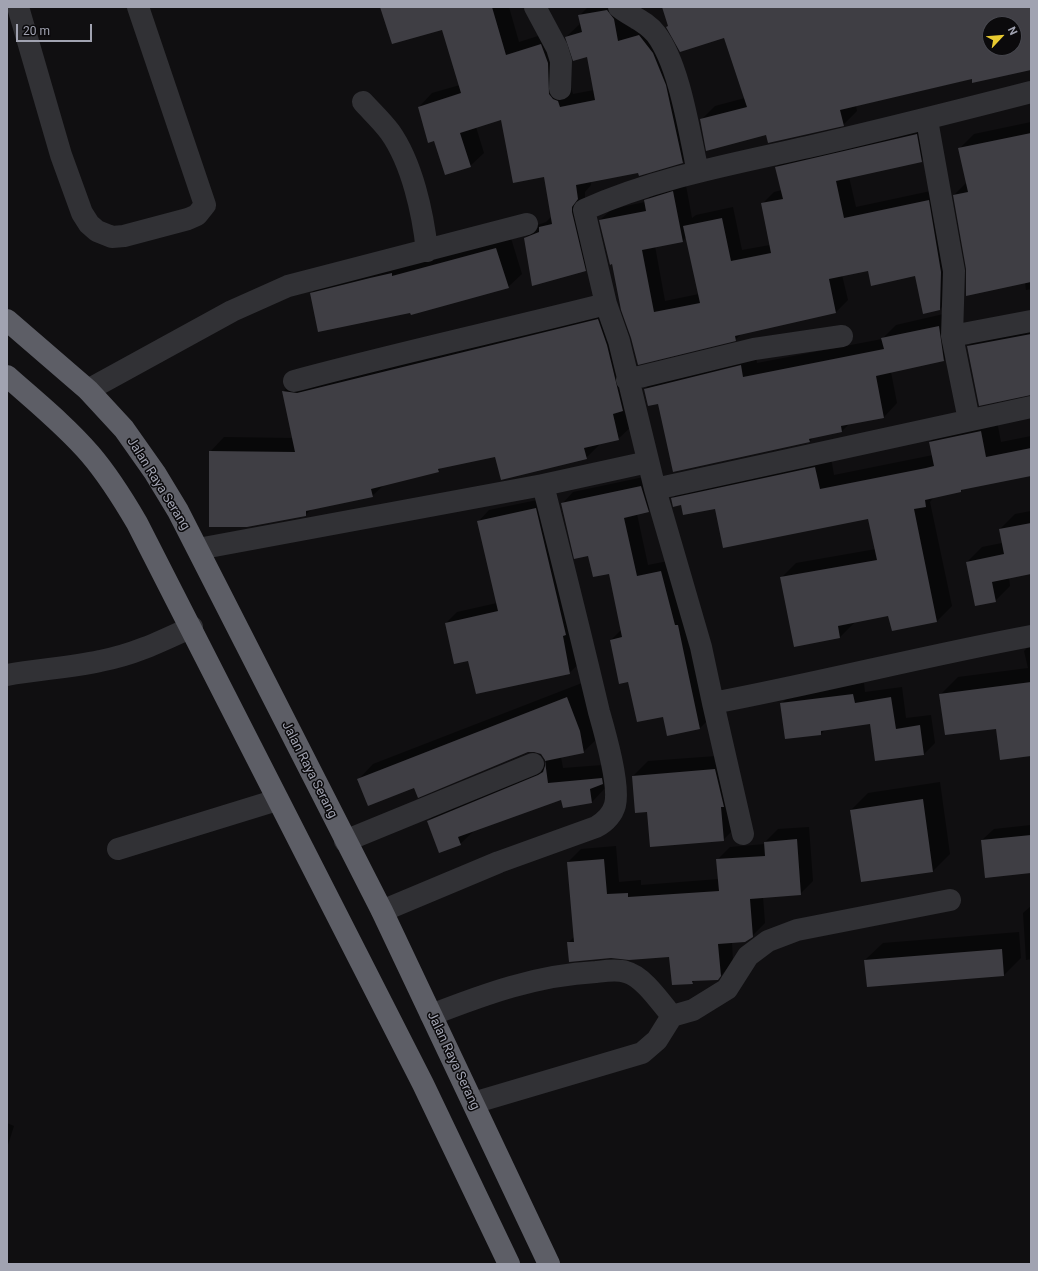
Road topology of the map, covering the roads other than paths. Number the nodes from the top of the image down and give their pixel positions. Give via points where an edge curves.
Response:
1 (18, 7) edge
2 (138, 7) edge
3 (535, 7) edge
4 (619, 7) edge
5 (560, 89) dead end
6 (1031, 92) edge
7 (363, 102) dead end
8 (927, 120) junction
9 (698, 172) junction
10 (527, 224) dead end
11 (427, 251) junction
12 (606, 304) junction
13 (7, 320) edge
14 (1031, 321) edge
15 (842, 336) dead end
16 (952, 336) junction
17 (7, 376) edge
18 (627, 380) junction
19 (294, 381) dead end
20 (88, 390) junction
21 (1031, 407) edge
22 (969, 420) junction
23 (648, 462) junction
24 (543, 485) junction
25 (655, 489) junction
26 (198, 549) junction
27 (192, 627) junction
28 (1031, 636) edge
29 (7, 675) edge
30 (713, 703) junction
31 (533, 764) dead end
32 (277, 800) junction
33 (742, 834) dead end
34 (345, 841) junction
35 (118, 849) dead end
36 (950, 900) dead end
37 (382, 911) junction
38 (430, 1015) junction
39 (672, 1016) junction
40 (473, 1103) junction
41 (509, 1264) edge
42 (549, 1264) edge

1 - 2 street via 61,155 82,213 97,231 112,237 140,233 188,219 197,215 205,205
3 - 5 street via 557,48 561,61
4 - 9 street via 637,17 655,33 665,49 679,89
6 - 8 street
7 - 11 street via 390,132 408,165
8 - 9 street
8 - 16 street via 954,271
9 - 12 street via 626,192 584,210
10 - 11 street
11 - 20 street via 288,286 232,311
12 - 18 street via 619,342
12 - 19 street
13 - 20 highway, Jalan Raya Serang
14 - 16 street
15 - 18 street via 754,349
16 - 22 street
17 - 27 highway via 59,422 116,488
18 - 23 street
20 - 26 highway, Jalan Raya Serang via 124,429 155,473
21 - 22 street
22 - 25 street
23 - 24 street
23 - 25 street
24 - 26 street
24 - 37 street via 608,749 614,779 615,804 607,821 596,827 499,862
25 - 30 street via 701,647
26 - 34 highway, Jalan Raya Serang
27 - 29 street via 146,648 117,657 76,666
27 - 32 highway
28 - 30 street via 943,652
30 - 33 street
31 - 34 street
32 - 35 street
32 - 41 highway via 422,1084
34 - 37 highway, Jalan Raya Serang
36 - 39 street via 797,930 768,941 748,956 727,989 693,1010
37 - 38 highway, Jalan Raya Serang
38 - 39 street via 529,981 609,971 626,972 639,978
38 - 40 highway, Jalan Raya Serang
39 - 40 street via 657,1040 642,1053
40 - 42 highway, Jalan Raya Serang

